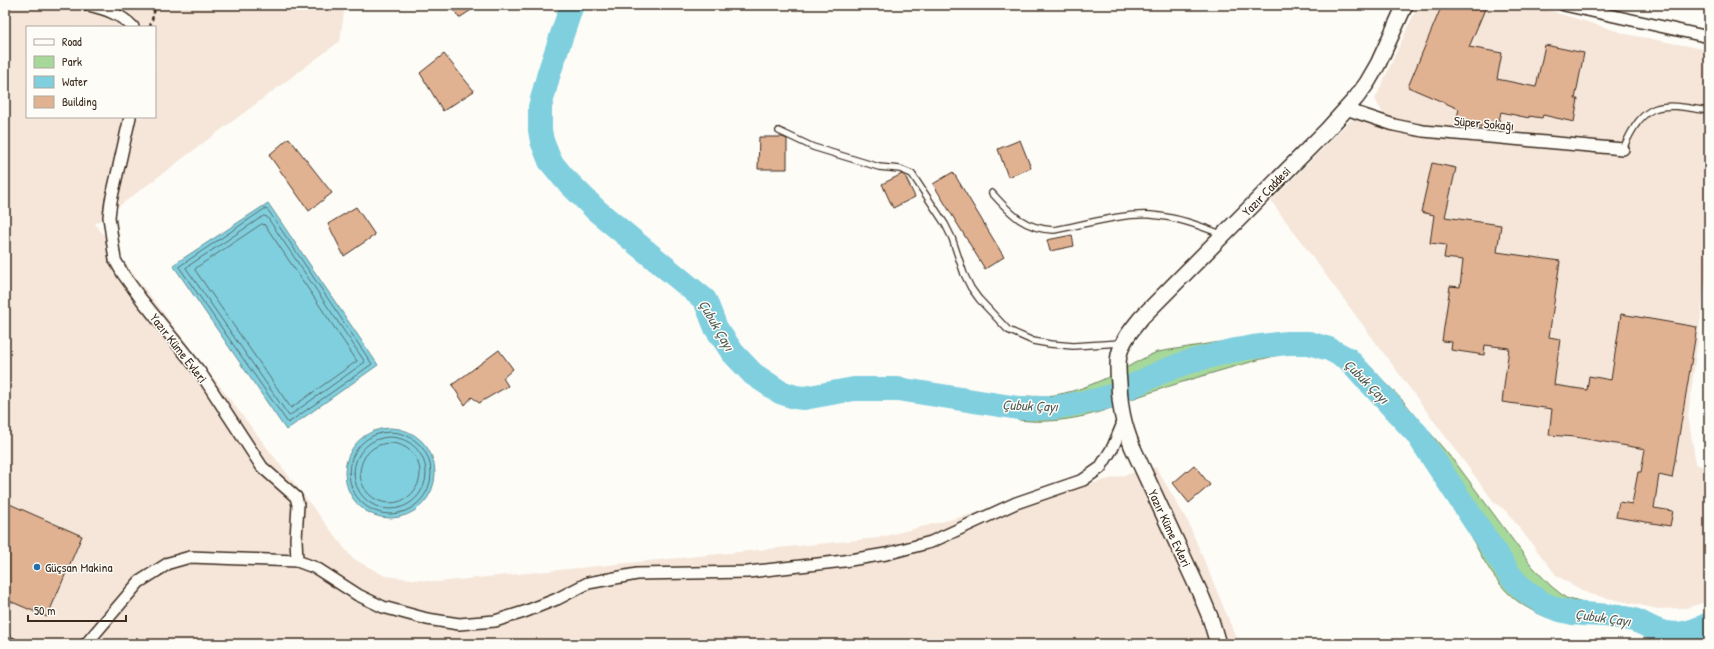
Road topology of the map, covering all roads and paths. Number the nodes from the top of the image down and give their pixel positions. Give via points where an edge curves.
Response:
1 (88, 5) edge
2 (156, 5) edge
3 (1405, 5) edge
4 (1564, 5) edge
5 (132, 26) edge
6 (150, 26) edge
7 (1709, 37) edge
8 (1346, 109) junction
9 (1709, 110) edge
10 (130, 118) edge
11 (779, 131) dead end
12 (1623, 149) joint
13 (992, 193) dead end
14 (1223, 235) junction
15 (1123, 343) junction
16 (1118, 367) joint
17 (1122, 418) junction
18 (297, 562) junction
19 (5, 641) edge
20 (12, 644) edge
21 (86, 644) edge
22 (1218, 644) edge

1 - 5 street via 118,14
2 - 6 path
3 - 8 street, Yazır Caddesi via 1378,64
4 - 7 street
8 - 12 street, Süper Sokağı via 1394,125 1423,131
8 - 14 street, Yazır Caddesi
9 - 12 lane via 1662,105 1649,110 1631,131
10 - 18 street, Yazır Küme Evleri via 109,217 115,260 141,299 200,372 259,462 296,497
11 - 15 lane via 813,147 912,174 950,234 971,288 1008,330 1050,344 1073,346
13 - 14 lane via 1025,224 1044,230 1150,215 1184,221
14 - 15 street, Yazır Caddesi via 1140,318
15 - 16 street, Yazır Caddesi
16 - 17 street, Yazır Küme Evleri
17 - 18 street via 1113,447 1100,468 1083,480 1016,503 931,542 886,554 748,572 637,574 611,578 588,583 558,599 495,621 459,624 427,620 383,607 358,595 316,568
17 - 22 street, Yazır Küme Evleri via 1200,593
18 - 21 street via 190,556 169,563 138,582
19 - 20 street

